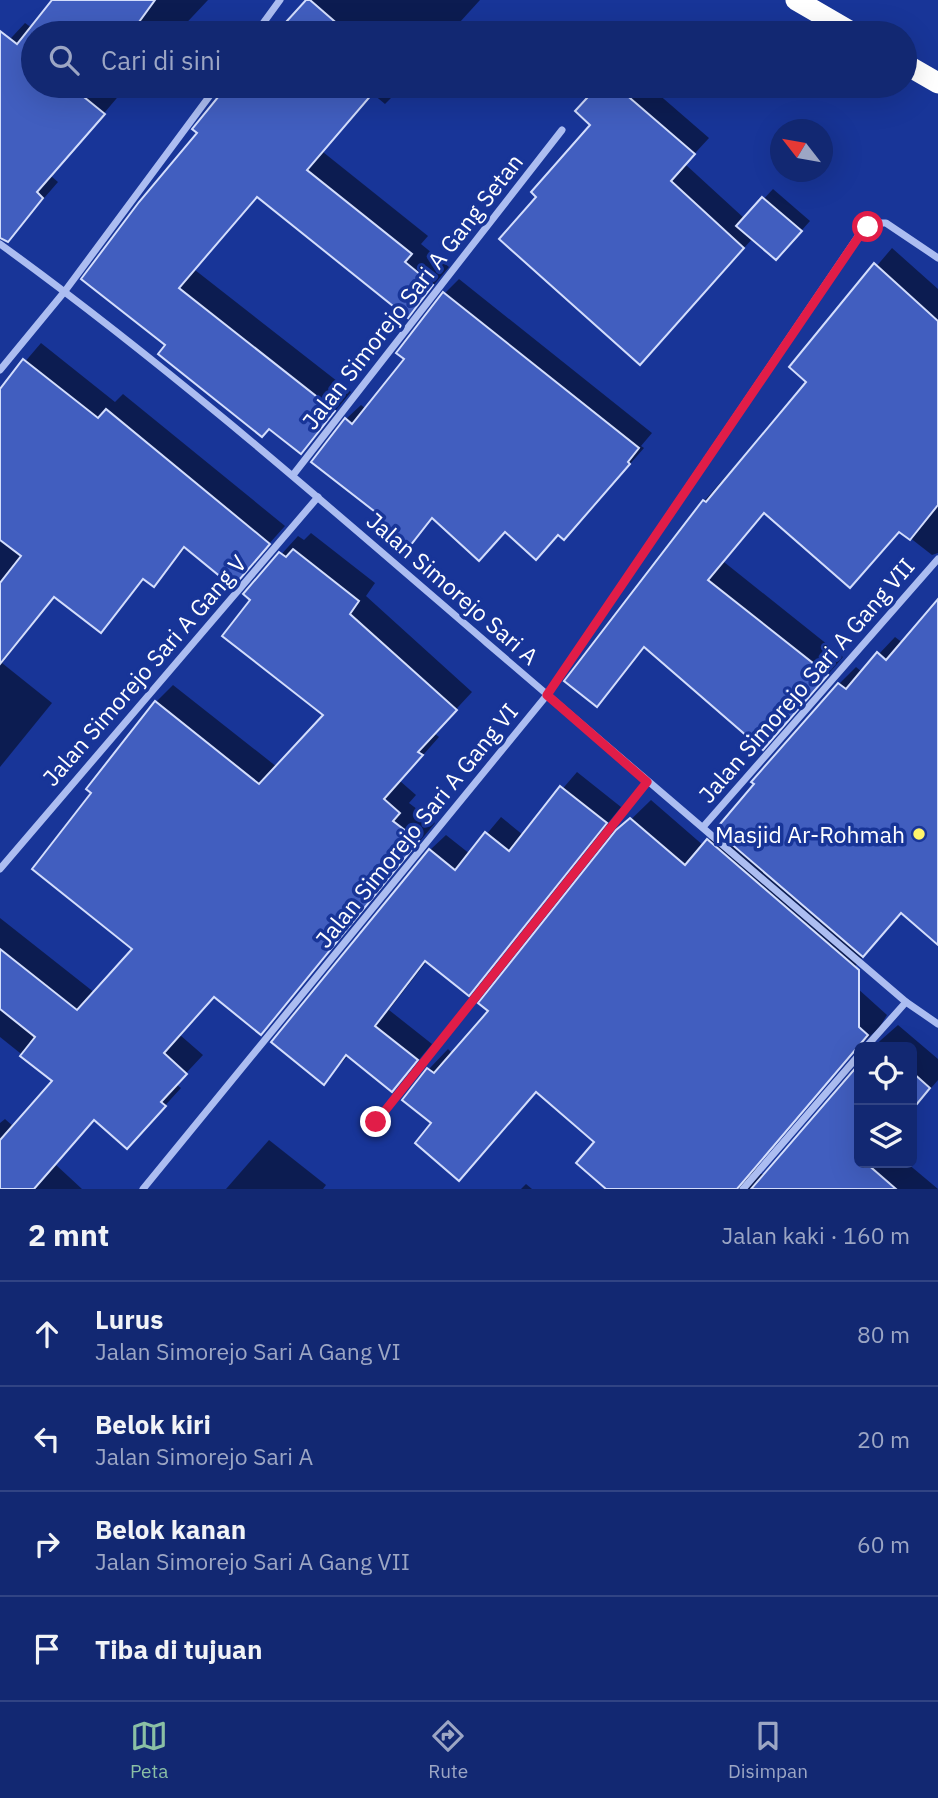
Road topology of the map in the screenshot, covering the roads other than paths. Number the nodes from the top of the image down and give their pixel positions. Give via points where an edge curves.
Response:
1 (280, 0) edge
2 (796, 0) edge
3 (265, 21) edge
4 (832, 21) edge
5 (917, 71) edge
6 (938, 83) edge
7 (208, 98) edge
8 (562, 130) dead end
9 (0, 244) edge
10 (938, 258) edge
11 (65, 291) junction
12 (0, 370) edge
13 (293, 475) junction
14 (318, 497) junction
15 (938, 559) edge
16 (547, 695) junction
17 (647, 782) junction
18 (703, 827) junction
19 (0, 869) edge
20 (906, 1002) junction
21 (938, 1024) edge
22 (870, 1042) edge
23 (854, 1061) edge
24 (376, 1122) dead end
25 (143, 1189) edge
26 (743, 1189) edge

1 - 3 street
2 - 4 highway
5 - 6 highway
7 - 11 street
8 - 13 street, Jalan Simorejo Sari A Gang Setan
9 - 11 street, Jalan Simorejo Sari A
10 - 16 street, Jalan Simorejo Sari A Gang VI via 886,223 874,223 862,232
11 - 12 street
11 - 13 street, Jalan Simorejo Sari A
13 - 14 street, Jalan Simorejo Sari A
14 - 16 street, Jalan Simorejo Sari A
14 - 19 street, Jalan Simorejo Sari A Gang V
15 - 18 street, Jalan Simorejo Sari A Gang VII
16 - 17 street, Jalan Simorejo Sari A
16 - 25 street, Jalan Simorejo Sari A Gang VI
17 - 18 street, Jalan Simorejo Sari A
17 - 24 street
18 - 20 street, Jalan Simorejo Sari A
20 - 21 street, Jalan Simorejo Sari A
20 - 22 street
23 - 26 street

